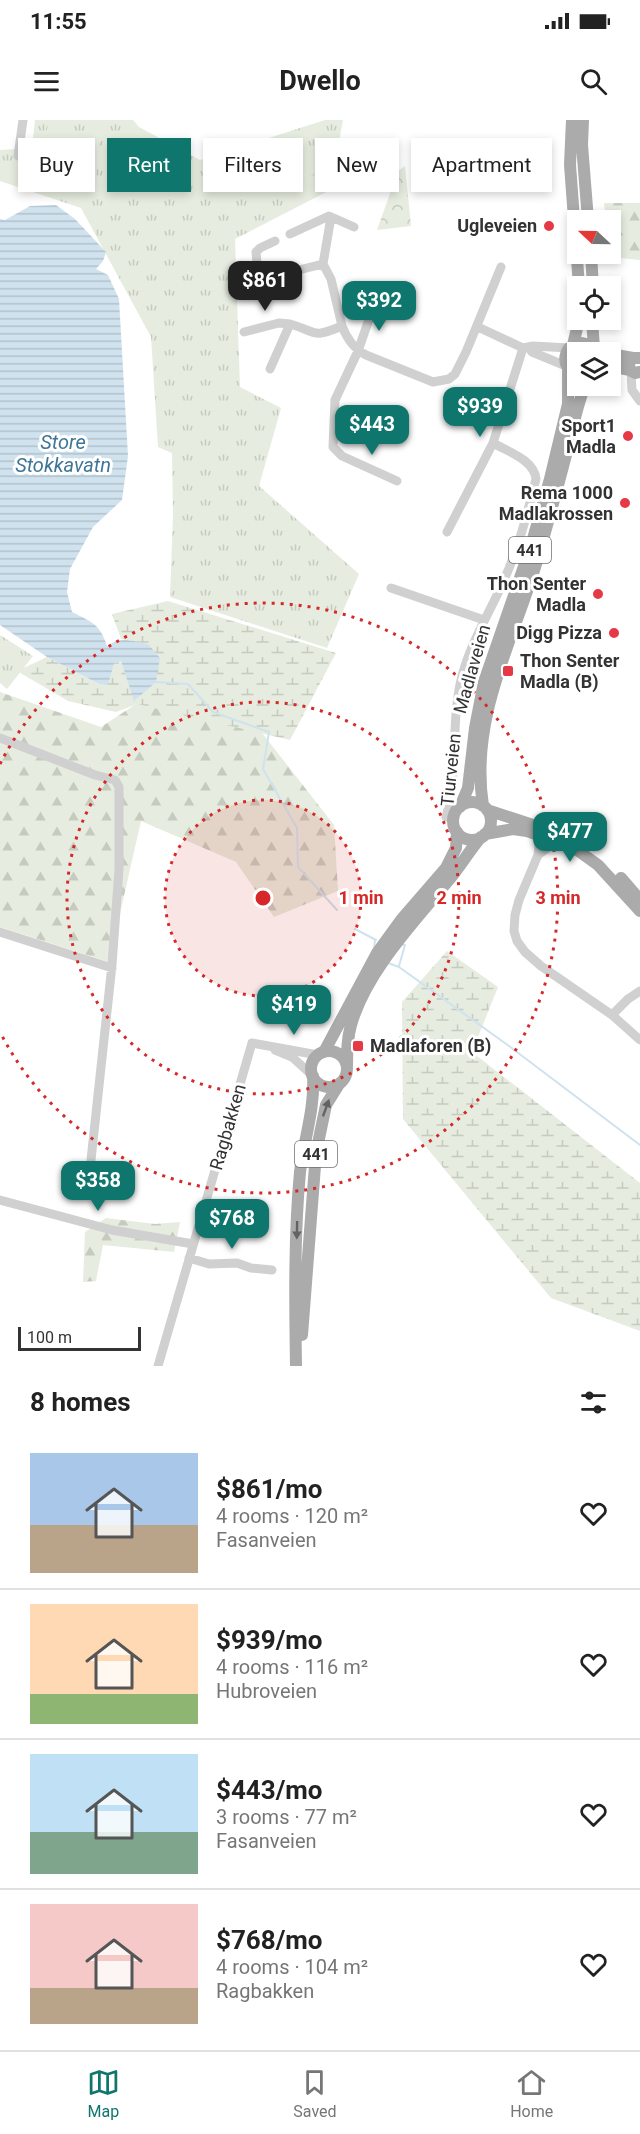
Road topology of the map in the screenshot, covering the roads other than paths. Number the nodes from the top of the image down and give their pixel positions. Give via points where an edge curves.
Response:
1 (23, 120) edge
2 (572, 120) edge
3 (583, 120) edge
4 (20, 138) edge
5 (587, 210) edge
6 (331, 217) junction
7 (354, 227) dead end
8 (290, 234) dead end
9 (275, 241) dead end
10 (323, 264) junction
11 (501, 267) dead end
12 (578, 276) edge
13 (374, 305) dead end
14 (290, 324) junction
15 (342, 326) junction
16 (478, 327) junction
17 (244, 332) dead end
18 (567, 346) edge
19 (526, 348) junction
20 (358, 351) junction
21 (621, 358) edge
22 (637, 365) edge
23 (621, 366) edge
24 (567, 368) edge
25 (270, 369) dead end
26 (640, 392) edge
27 (569, 396) edge
28 (582, 396) edge
29 (640, 401) edge
30 (493, 443) junction
31 (397, 481) dead end
32 (447, 532) dead end
33 (391, 588) dead end
34 (484, 620) junction
35 (0, 738) edge
36 (460, 807) junction
37 (485, 808) junction
38 (446, 817) dead end
39 (457, 832) junction
40 (483, 836) junction
41 (540, 836) junction
42 (557, 841) junction
43 (538, 855) junction
44 (434, 890) junction
45 (640, 900) edge
46 (640, 911) edge
47 (0, 932) edge
48 (112, 968) junction
49 (640, 991) edge
50 (361, 992) junction
51 (612, 1015) junction
52 (640, 1040) edge
53 (265, 1046) junction
54 (321, 1054) junction
55 (347, 1066) junction
56 (313, 1076) junction
57 (339, 1084) junction
58 (91, 1160) dead end
59 (0, 1200) edge
60 (193, 1244) junction
61 (189, 1258) junction
62 (272, 1270) dead end
63 (158, 1366) edge
64 (297, 1366) edge

1 - 4 street
2 - 12 main road via 570,165
3 - 5 main road
6 - 7 street
6 - 8 street
6 - 10 street
9 - 10 street via 256,254 262,279
10 - 15 street via 331,279
11 - 16 street
13 - 20 street
14 - 15 street via 316,334
14 - 17 street
14 - 25 street
15 - 20 street
16 - 19 street
16 - 20 street via 455,374 438,382
18 - 19 street
19 - 24 street
19 - 30 street
20 - 31 street via 335,400 333,447 342,456
21 - 22 main road
22 - 23 main road
22 - 26 street
22 - 29 street via 632,390
27 - 36 main road, Madlaveien / 441 via 531,546 484,682 468,788
28 - 37 main road, Madlaveien / 441 via 534,573 492,690 481,754 480,784
30 - 32 street
30 - 34 street, Tiurveien via 528,464 535,471 536,480 519,545
33 - 34 street
34 - 38 street, Tiurveien via 462,677
35 - 48 street via 95,776 115,780 119,869
36 - 37 main road via 469,803
36 - 39 main road, 441 via 453,822
37 - 40 main road, 441 via 491,820
37 - 45 main road via 585,845 606,861
39 - 40 main road via 466,839
39 - 44 main road, 441 via 453,857
40 - 41 main road via 513,829
40 - 44 main road, 441
41 - 42 main road
41 - 43 street
42 - 43 street
42 - 46 main road via 598,864
43 - 51 street via 515,915 517,941 541,966
44 - 50 main road, 441 via 391,933
47 - 48 street
48 - 58 street
49 - 51 street
50 - 54 main road, 441
50 - 55 main road, 441 via 351,1023
51 - 52 street
53 - 54 street
53 - 56 street via 292,1057
53 - 60 street, Ragbakken via 252,1043
54 - 55 main road via 331,1051 340,1055
54 - 56 main road, 441 via 312,1063
55 - 57 main road, 441 via 345,1078
56 - 57 main road via 324,1086
56 -> 64 main road, 441 via 299,1189
64 -> 57 main road, 441 via 306,1306 316,1153 326,1106
59 - 60 street via 112,1230
60 - 61 street, Ragbakken
61 - 62 street via 209,1264 237,1263
61 - 63 street, Ragbakken

